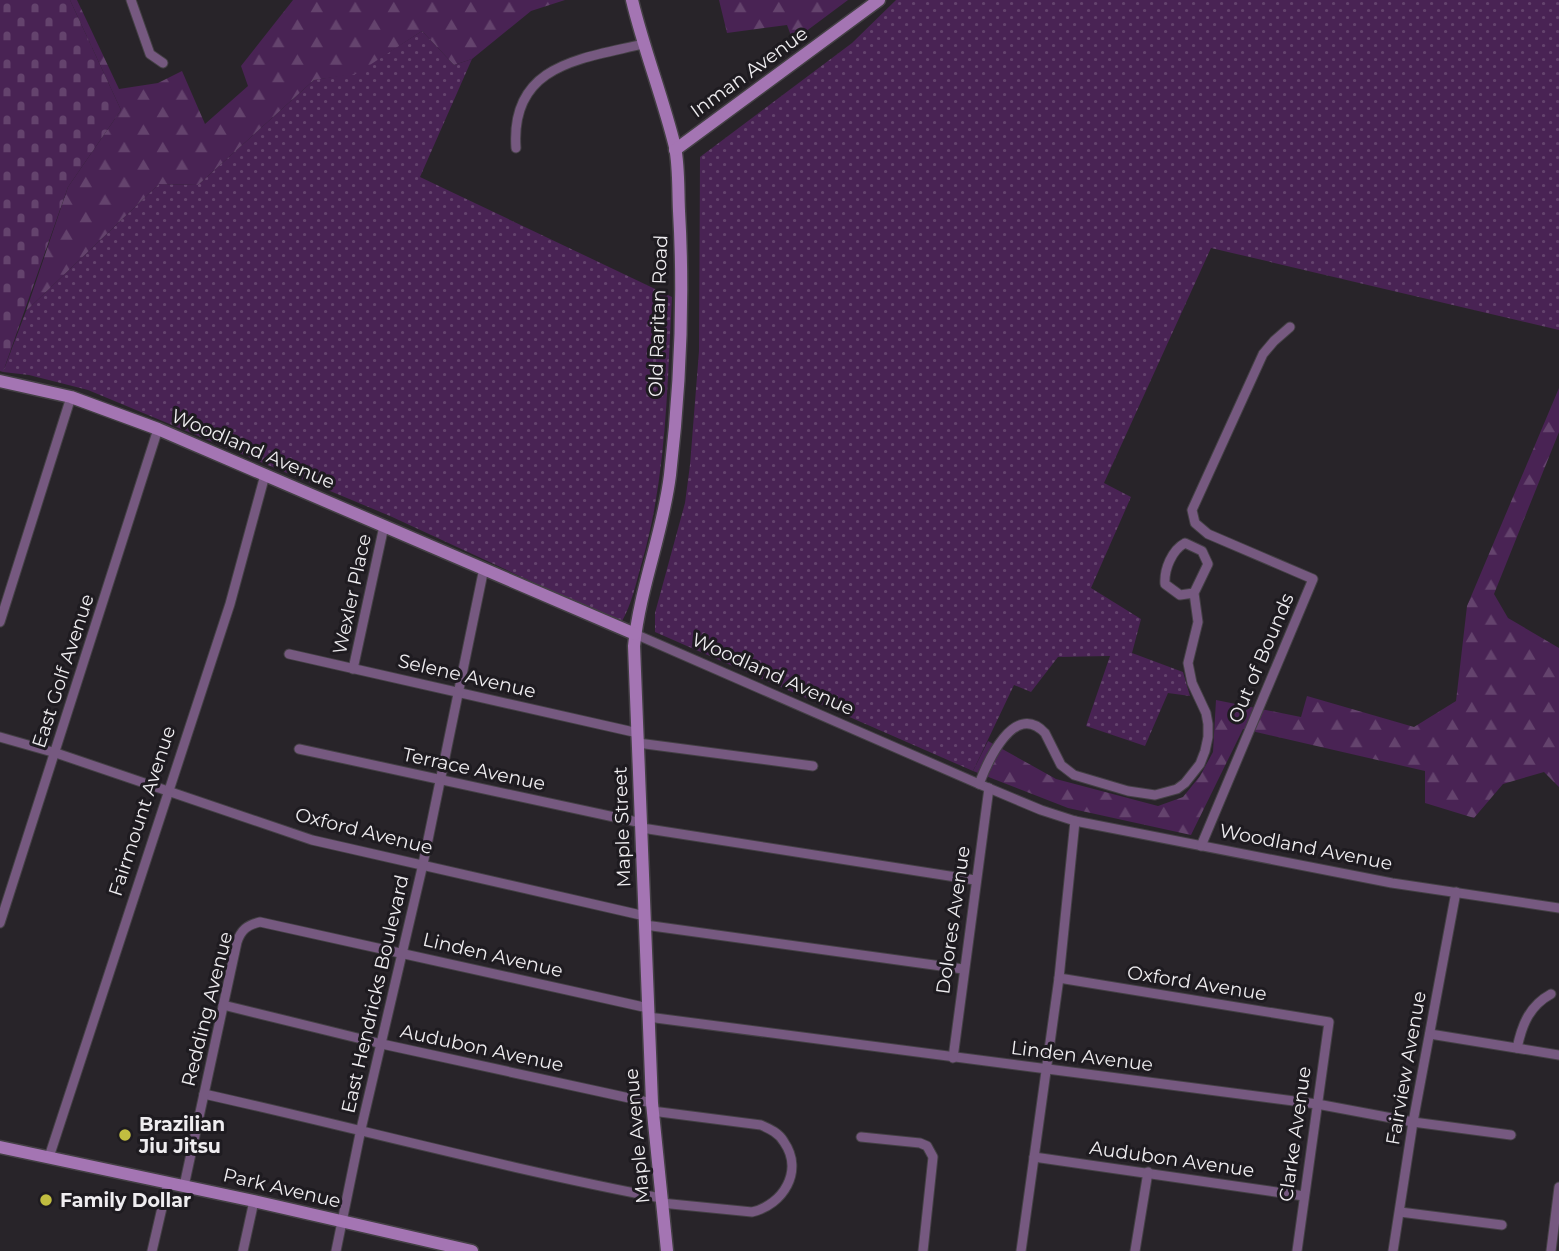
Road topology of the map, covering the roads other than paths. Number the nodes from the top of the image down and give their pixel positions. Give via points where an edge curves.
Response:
1 (131, 0) edge
2 (632, 0) edge
3 (878, 0) edge
4 (643, 44) junction
5 (163, 63) dead end
6 (516, 148) dead end
7 (675, 150) junction
8 (1290, 327) dead end
9 (0, 381) edge
10 (71, 397) junction
11 (158, 429) junction
12 (265, 475) junction
13 (384, 526) junction
14 (484, 568) junction
15 (1194, 593) junction
16 (0, 622) edge
17 (635, 634) junction
18 (289, 654) dead end
19 (353, 669) junction
20 (457, 692) junction
21 (0, 737) edge
22 (638, 738) junction
23 (299, 749) dead end
24 (56, 753) junction
25 (813, 766) dead end
26 (441, 779) junction
27 (979, 784) junction
28 (989, 788) junction
29 (167, 791) junction
30 (1075, 821) junction
31 (642, 826) junction
32 (1201, 846) junction
33 (423, 864) junction
34 (975, 880) junction
35 (1456, 892) junction
36 (1559, 908) edge
37 (645, 921) junction
38 (0, 923) edge
39 (248, 925) joint
40 (402, 952) junction
41 (963, 970) junction
42 (1059, 978) junction
43 (1551, 994) dead end
44 (223, 1005) junction
45 (648, 1013) junction
46 (1329, 1022) joint
47 (1430, 1034) junction
48 (382, 1044) junction
49 (1517, 1048) junction
50 (1559, 1055) edge
51 (953, 1058) junction
52 (1046, 1068) junction
53 (204, 1094) junction
54 (1317, 1104) junction
55 (652, 1107) junction
56 (1413, 1122) junction
57 (361, 1129) junction
58 (1511, 1135) dead end
59 (861, 1137) dead end
60 (0, 1147) edge
61 (49, 1157) junction
62 (1034, 1157) junction
63 (1148, 1172) junction
64 (168, 1182) junction
65 (184, 1186) junction
66 (1559, 1187) edge
67 (1304, 1196) junction
68 (254, 1200) junction
69 (661, 1201) junction
70 (1400, 1212) junction
71 (341, 1222) junction
72 (1502, 1225) dead end
73 (429, 1246) edge
74 (152, 1251) edge
75 (243, 1251) edge
76 (336, 1251) edge
77 (472, 1251) edge
78 (667, 1251) edge
79 (923, 1251) edge
80 (1021, 1251) edge
81 (1135, 1251) edge
82 (1297, 1251) edge
83 (1393, 1251) edge
84 (1551, 1251) edge

1 - 5 street via 150,54
2 - 4 main road, Old Raritan Road
3 - 7 main road, Inman Avenue
4 - 6 street via 563,64 544,76 519,113
4 - 7 main road, Old Raritan Road
7 - 17 main road, Old Raritan Road via 680,312 670,474
8 - 32 street, Out of Bounds via 1263,354 1192,510 1195,523 1208,534 1313,579
9 - 10 main road, Woodland Avenue
10 - 11 main road, Woodland Avenue
10 - 16 street
11 - 12 main road, Woodland Avenue
11 - 24 street, East Golf Avenue
12 - 13 main road, Woodland Avenue
12 - 29 street, Fairmount Avenue via 230,604
13 - 14 main road, Woodland Avenue
13 - 19 street, Wexler Place
14 - 17 main road, Woodland Avenue
14 - 20 street, East Hendricks Boulevard
15 - 15 street via 1180,595 1165,584 1171,559 1185,543 1198,548 1207,559
15 - 27 street via 1198,622 1188,672 1208,724 1200,764 1185,783 1155,795 1074,775 1061,765 1045,733 1029,724 1002,738
17 - 22 main road, Maple Street
17 - 27 street, Woodland Avenue
18 - 19 street, Selene Avenue
19 - 20 street, Selene Avenue
20 - 22 street, Selene Avenue
20 - 26 street, East Hendricks Boulevard
21 - 24 street, Oxford Avenue
22 - 25 street, Selene Avenue
22 - 31 main road, Maple Street
23 - 26 street, Terrace Avenue
24 - 29 street, Oxford Avenue
24 - 38 street, East Golf Avenue
26 - 31 street, Terrace Avenue
26 - 33 street, East Hendricks Boulevard
27 - 28 street, Woodland Avenue
28 - 30 street, Woodland Avenue
28 - 34 street, Dolores Avenue
29 - 33 street, Oxford Avenue via 312,840
29 - 61 street, Fairmount Avenue
30 - 32 street, Woodland Avenue
30 - 42 street
31 - 34 street, Terrace Avenue
31 - 37 main road, Maple Street
32 - 35 street, Woodland Avenue
33 - 37 street, Oxford Avenue
33 - 40 street, East Hendricks Boulevard
34 - 41 street, Dolores Avenue
35 - 36 street, Woodland Avenue
35 - 47 street, Fairview Avenue
37 - 41 street, Oxford Avenue
37 - 45 main road, Maple Street
39 - 40 street, Linden Avenue via 260,922
39 - 44 street, Redding Avenue via 237,942
40 - 45 street, Linden Avenue
40 - 48 street, East Hendricks Boulevard
41 - 51 street, Dolores Avenue
42 - 46 street, Oxford Avenue
42 - 52 street
43 - 49 street via 1528,1015
44 - 48 street, Audubon Avenue
44 - 53 street, Redding Avenue
45 - 51 street, Linden Avenue
45 - 55 main road, Maple Avenue
46 - 54 street, Clarke Avenue
47 - 49 street
47 - 56 street, Fairview Avenue
48 - 55 street, Audubon Avenue
48 - 57 street, East Hendricks Boulevard
49 - 50 street
51 - 52 street, Linden Avenue
52 - 54 street, Linden Avenue
52 - 62 street
53 - 57 street, Audubon Avenue
53 - 65 street, Redding Avenue
54 - 56 street, Linden Avenue
54 - 67 street, Clarke Avenue
55 - 69 main road, Maple Avenue
55 - 69 street, Audubon Avenue via 761,1125 784,1140 791,1163 780,1198 764,1209 752,1212
56 - 58 street, Linden Avenue
56 - 70 street, Fairview Avenue
57 - 69 street, Audubon Avenue
57 - 71 street, East Hendricks Boulevard
59 - 79 street via 920,1143 931,1151
60 - 61 main road, Park Avenue
61 - 64 main road, Park Avenue
62 - 63 street, Audubon Avenue
62 - 80 street
63 - 67 street, Audubon Avenue
63 - 81 street
64 - 65 main road, Park Avenue
64 - 74 street
65 - 68 main road, Park Avenue
66 - 84 street
67 - 82 street, Clarke Avenue
68 - 71 main road, Park Avenue
68 - 75 street
69 - 78 main road, Maple Avenue
70 - 72 street
70 - 83 street, Fairview Avenue
71 - 73 main road, Park Avenue
71 - 76 street, East Hendricks Boulevard
73 - 77 main road, Park Avenue

